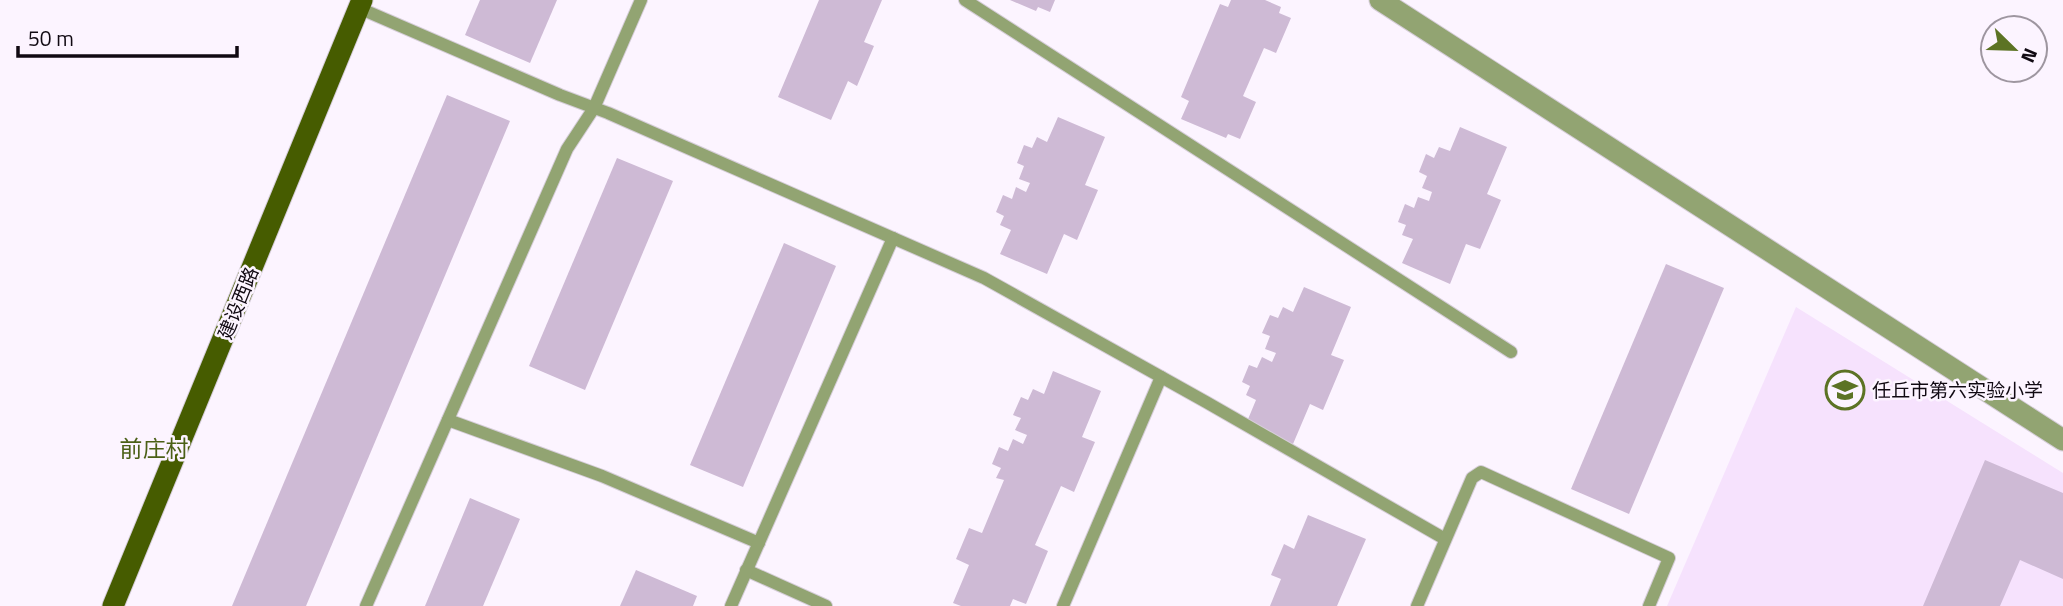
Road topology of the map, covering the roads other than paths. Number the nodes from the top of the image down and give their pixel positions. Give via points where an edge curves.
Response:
1 (641, 0) edge
2 (965, 0) edge
3 (1380, 0) edge
4 (360, 4) edge
5 (594, 108) junction
6 (893, 238) junction
7 (1511, 352) dead end
8 (1161, 377) junction
9 (448, 421) junction
10 (2063, 440) edge
11 (1446, 539) junction
12 (759, 543) junction
13 (746, 570) junction
14 (113, 606) edge
15 (366, 606) edge
16 (731, 606) edge
17 (826, 606) edge
18 (1063, 606) edge
19 (1417, 606) edge
20 (1649, 606) edge

1 - 5 lane
2 - 7 lane
3 - 10 street
4 - 5 lane
4 - 14 main road, 建设西路
5 - 6 lane
5 - 9 lane via 567,149
6 - 8 lane via 984,278
6 - 12 lane
8 - 11 lane
8 - 18 lane
9 - 12 lane via 602,476
9 - 15 lane
11 - 19 lane
11 - 20 lane via 1472,478 1481,472 1670,558
12 - 13 lane
13 - 16 lane
13 - 17 lane

